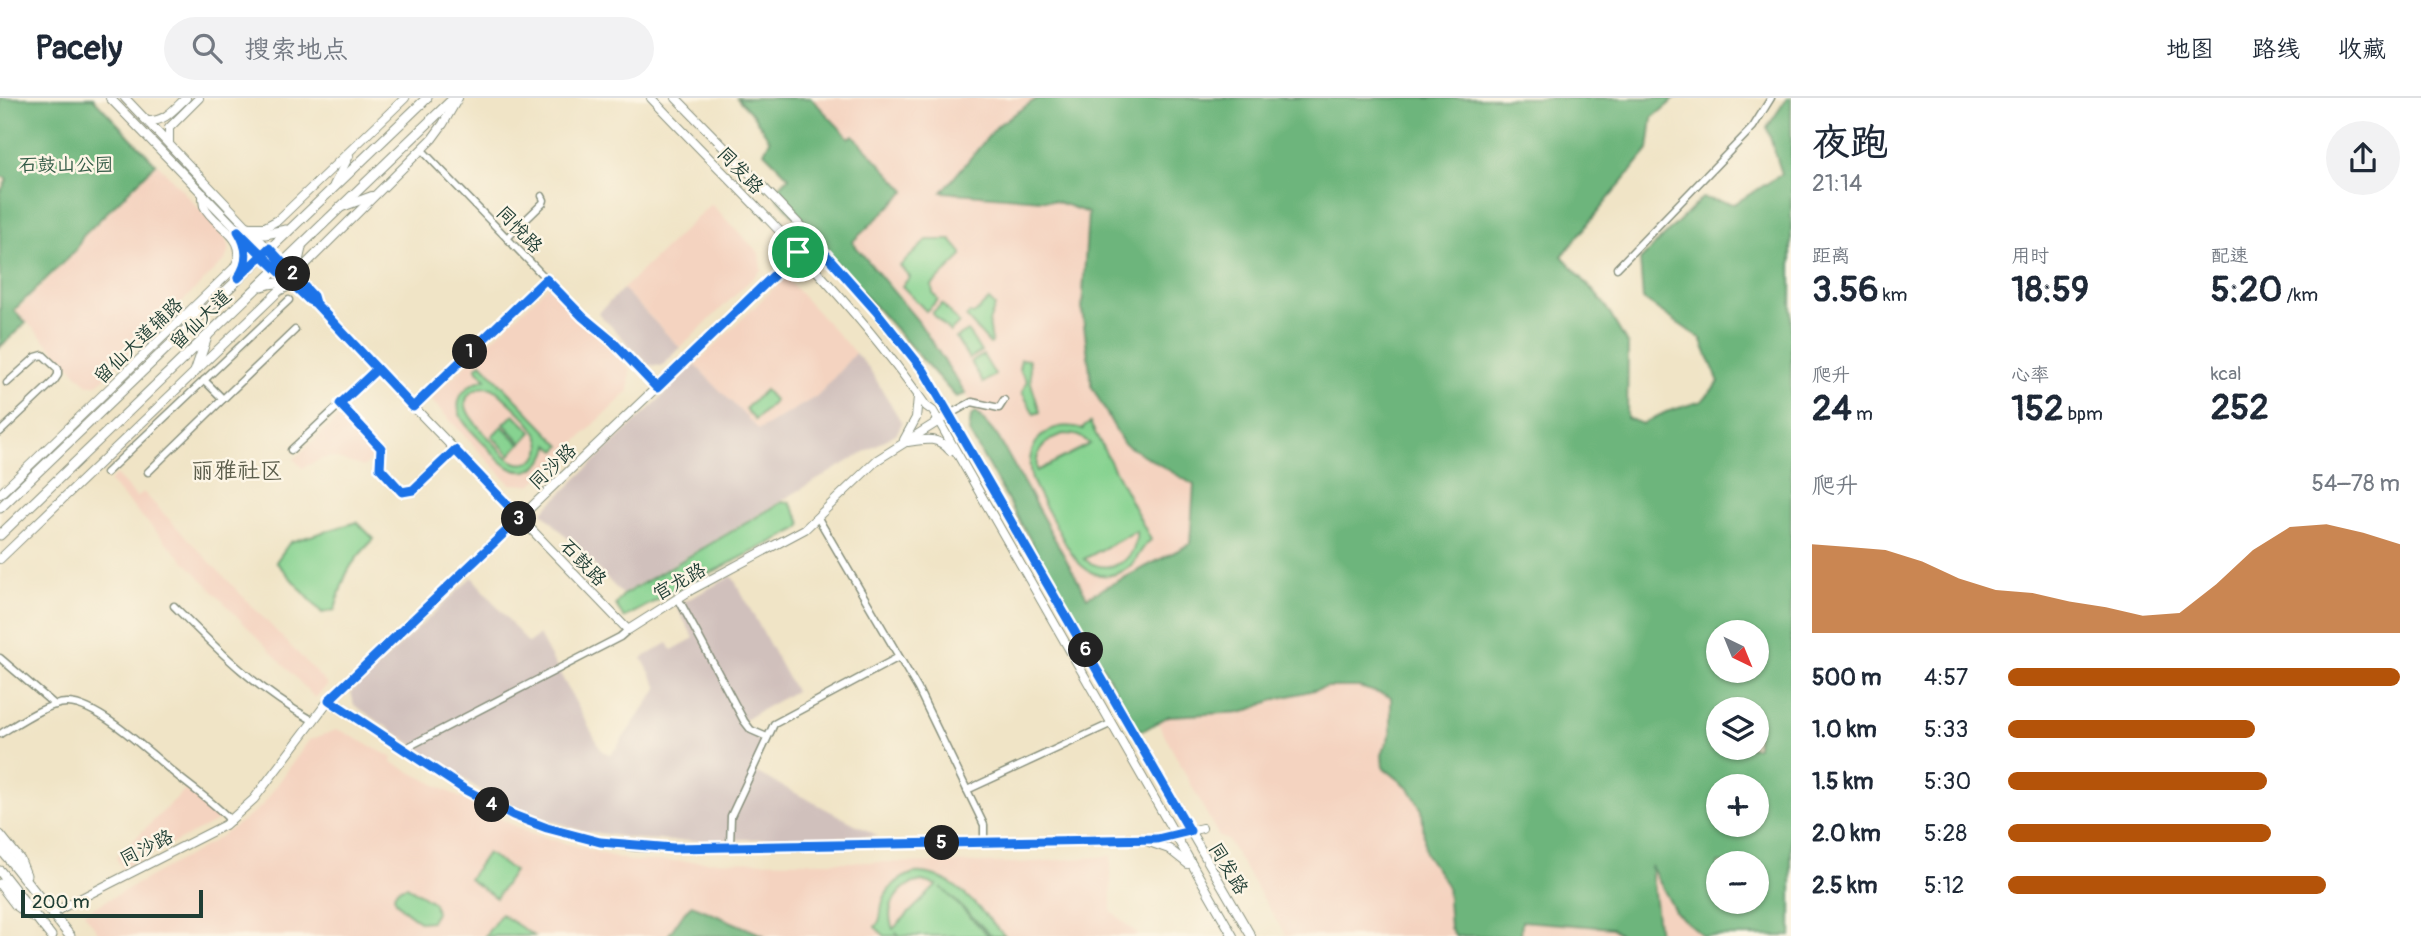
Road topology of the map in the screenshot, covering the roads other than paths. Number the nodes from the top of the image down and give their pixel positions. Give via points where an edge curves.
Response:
1 (110, 98) edge
2 (125, 98) edge
3 (186, 98) edge
4 (198, 98) edge
5 (427, 98) edge
6 (456, 98) edge
7 (651, 98) edge
8 (676, 98) edge
9 (1771, 98) edge
10 (398, 100) edge
11 (132, 102) edge
12 (148, 121) junction
13 (169, 143) junction
14 (354, 147) junction
15 (422, 150) junction
16 (378, 192) junction
17 (327, 193) junction
18 (203, 194) junction
19 (542, 196) dead end
20 (338, 210) junction
21 (293, 225) junction
22 (249, 227) junction
23 (238, 231) junction
24 (507, 238) junction
25 (812, 239) junction
26 (305, 242) junction
27 (265, 252) junction
28 (798, 252) junction
29 (279, 267) junction
30 (1617, 268) dead end
31 (299, 271) junction
32 (238, 278) junction
33 (546, 279) junction
34 (297, 286) junction
35 (254, 291) junction
36 (289, 300) dead end
37 (210, 305) junction
38 (182, 318) junction
39 (295, 330) dead end
40 (208, 335) junction
41 (377, 369) junction
42 (195, 372) junction
43 (204, 380) junction
44 (7, 383) dead end
45 (657, 388) junction
46 (916, 391) junction
47 (223, 399) junction
48 (1004, 400) dead end
49 (340, 404) junction
50 (413, 407) junction
51 (950, 415) junction
52 (938, 421) junction
53 (0, 432) edge
54 (902, 443) junction
55 (290, 450) dead end
56 (455, 450) junction
57 (963, 466) junction
58 (106, 472) dead end
59 (148, 472) dead end
60 (0, 494) edge
61 (0, 508) edge
62 (520, 518) junction
63 (818, 518) junction
64 (0, 536) edge
65 (0, 559) edge
66 (678, 598) junction
67 (174, 606) dead end
68 (628, 630) junction
69 (899, 657) junction
70 (0, 658) edge
71 (329, 700) junction
72 (55, 705) junction
73 (312, 720) junction
74 (1110, 724) junction
75 (0, 734) edge
76 (767, 737) junction
77 (404, 749) junction
78 (967, 790) junction
79 (231, 821) junction
80 (1202, 828) dead end
81 (1190, 831) junction
82 (0, 835) edge
83 (1176, 836) junction
84 (1139, 838) junction
85 (985, 842) junction
86 (730, 846) junction
87 (0, 848) edge
88 (0, 871) edge
89 (1200, 878) junction
90 (0, 884) edge
91 (33, 889) junction
92 (52, 913) junction
93 (38, 919) junction
94 (51, 936) edge
95 (70, 936) edge
96 (1233, 936) edge
97 (1251, 936) edge

1 - 18 main road, 石鼓路
2 - 11 main road, 石鼓路
3 - 12 main road via 164,118
4 - 13 main road via 169,128
5 - 17 main road, 留仙大道
6 - 15 main road via 440,130
6 - 20 main road, 留仙大道
7 - 28 main road, 同发路
8 - 25 main road, 同发路
9 - 30 street via 1753,127
10 - 14 main road
11 - 12 main road, 石鼓路
12 - 13 main road, 石鼓路
13 - 22 main road, 石鼓路
14 - 17 main road
14 - 22 main road via 278,220 265,227
15 - 16 main road
15 - 24 street, 同悦路
16 - 20 main road
16 - 31 main road
17 - 21 main road, 留仙大道
18 - 23 main road, 石鼓路
18 - 38 main road, 留仙大道辅路 via 204,206 234,239 239,256 234,268
19 - 24 street via 544,202
20 - 26 main road, 留仙大道
21 - 22 main road via 271,234
21 - 27 main road, 留仙大道
22 - 27 main road, 石鼓路
23 - 27 main road, 石鼓路
23 - 32 main road via 246,256
24 - 33 street, 同悦路
25 - 28 main road, 同沙路
25 - 51 main road, 同发路 via 907,349
26 - 29 main road, 留仙大道
26 - 31 main road via 298,257
27 - 29 main road, 石鼓路
27 - 32 main road, 留仙大道
28 - 45 main road, 同沙路
28 - 46 main road, 同发路
29 - 34 main road, 石鼓路
29 - 35 main road, 留仙大道
31 - 34 main road
32 - 37 main road, 留仙大道
33 - 45 street, 同悦路
33 - 50 street
34 - 35 main road via 270,283
34 - 41 main road, 石鼓路
34 - 42 main road via 279,291
35 - 40 main road, 留仙大道
36 - 43 street
37 - 38 main road
37 - 61 main road, 留仙大道
38 - 60 main road, 留仙大道辅路
39 - 47 street
40 - 42 main road
40 - 64 main road, 留仙大道
41 - 49 street
41 - 50 main road, 石鼓路
42 - 65 main road
43 - 47 street
43 - 58 street
44 - 53 street via 43,355 58,369 54,381
45 - 62 main road, 同沙路
46 - 52 main road, 同发路
46 - 54 main road via 917,413
47 - 59 street
48 - 51 street via 999,408 972,402
49 - 55 street
49 - 56 street via 381,448 380,468 402,492 413,490
50 - 56 main road, 石鼓路
51 - 52 main road, 官龙路
51 - 81 main road, 同发路
52 - 54 main road, 官龙路
52 - 57 main road, 同发路
54 - 57 main road via 936,440
54 - 63 main road, 官龙路 via 866,469
56 - 62 main road, 石鼓路
57 - 74 main road, 同发路
62 - 68 main road, 石鼓路
62 - 71 main road, 同沙路
63 - 66 main road, 官龙路
63 - 69 street
66 - 68 main road, 官龙路
66 - 76 street via 744,721
67 - 73 street via 238,669
68 - 77 street, 官龙路
69 - 76 street via 774,724
69 - 78 street
70 - 72 street
71 - 73 main road, 同沙路
71 - 77 main road
72 - 75 street
72 - 79 street via 69,703 91,709
73 - 79 main road, 同沙路 via 254,799
74 - 78 street
74 - 83 main road, 同发路
76 - 86 street via 731,816
77 - 86 main road via 480,799 564,833 636,846
78 - 85 street via 984,825
79 - 92 main road, 同沙路
80 - 81 main road
81 - 83 main road
81 - 97 main road, 同发路
82 - 91 main road via 20,860
83 - 84 main road
83 - 89 main road, 同发路
84 - 85 main road
84 - 89 main road via 1177,854
85 - 86 main road
87 - 91 main road
88 - 93 main road
89 - 96 main road, 同发路
90 - 93 main road via 16,905
91 - 92 main road
92 - 95 main road
93 - 94 main road

